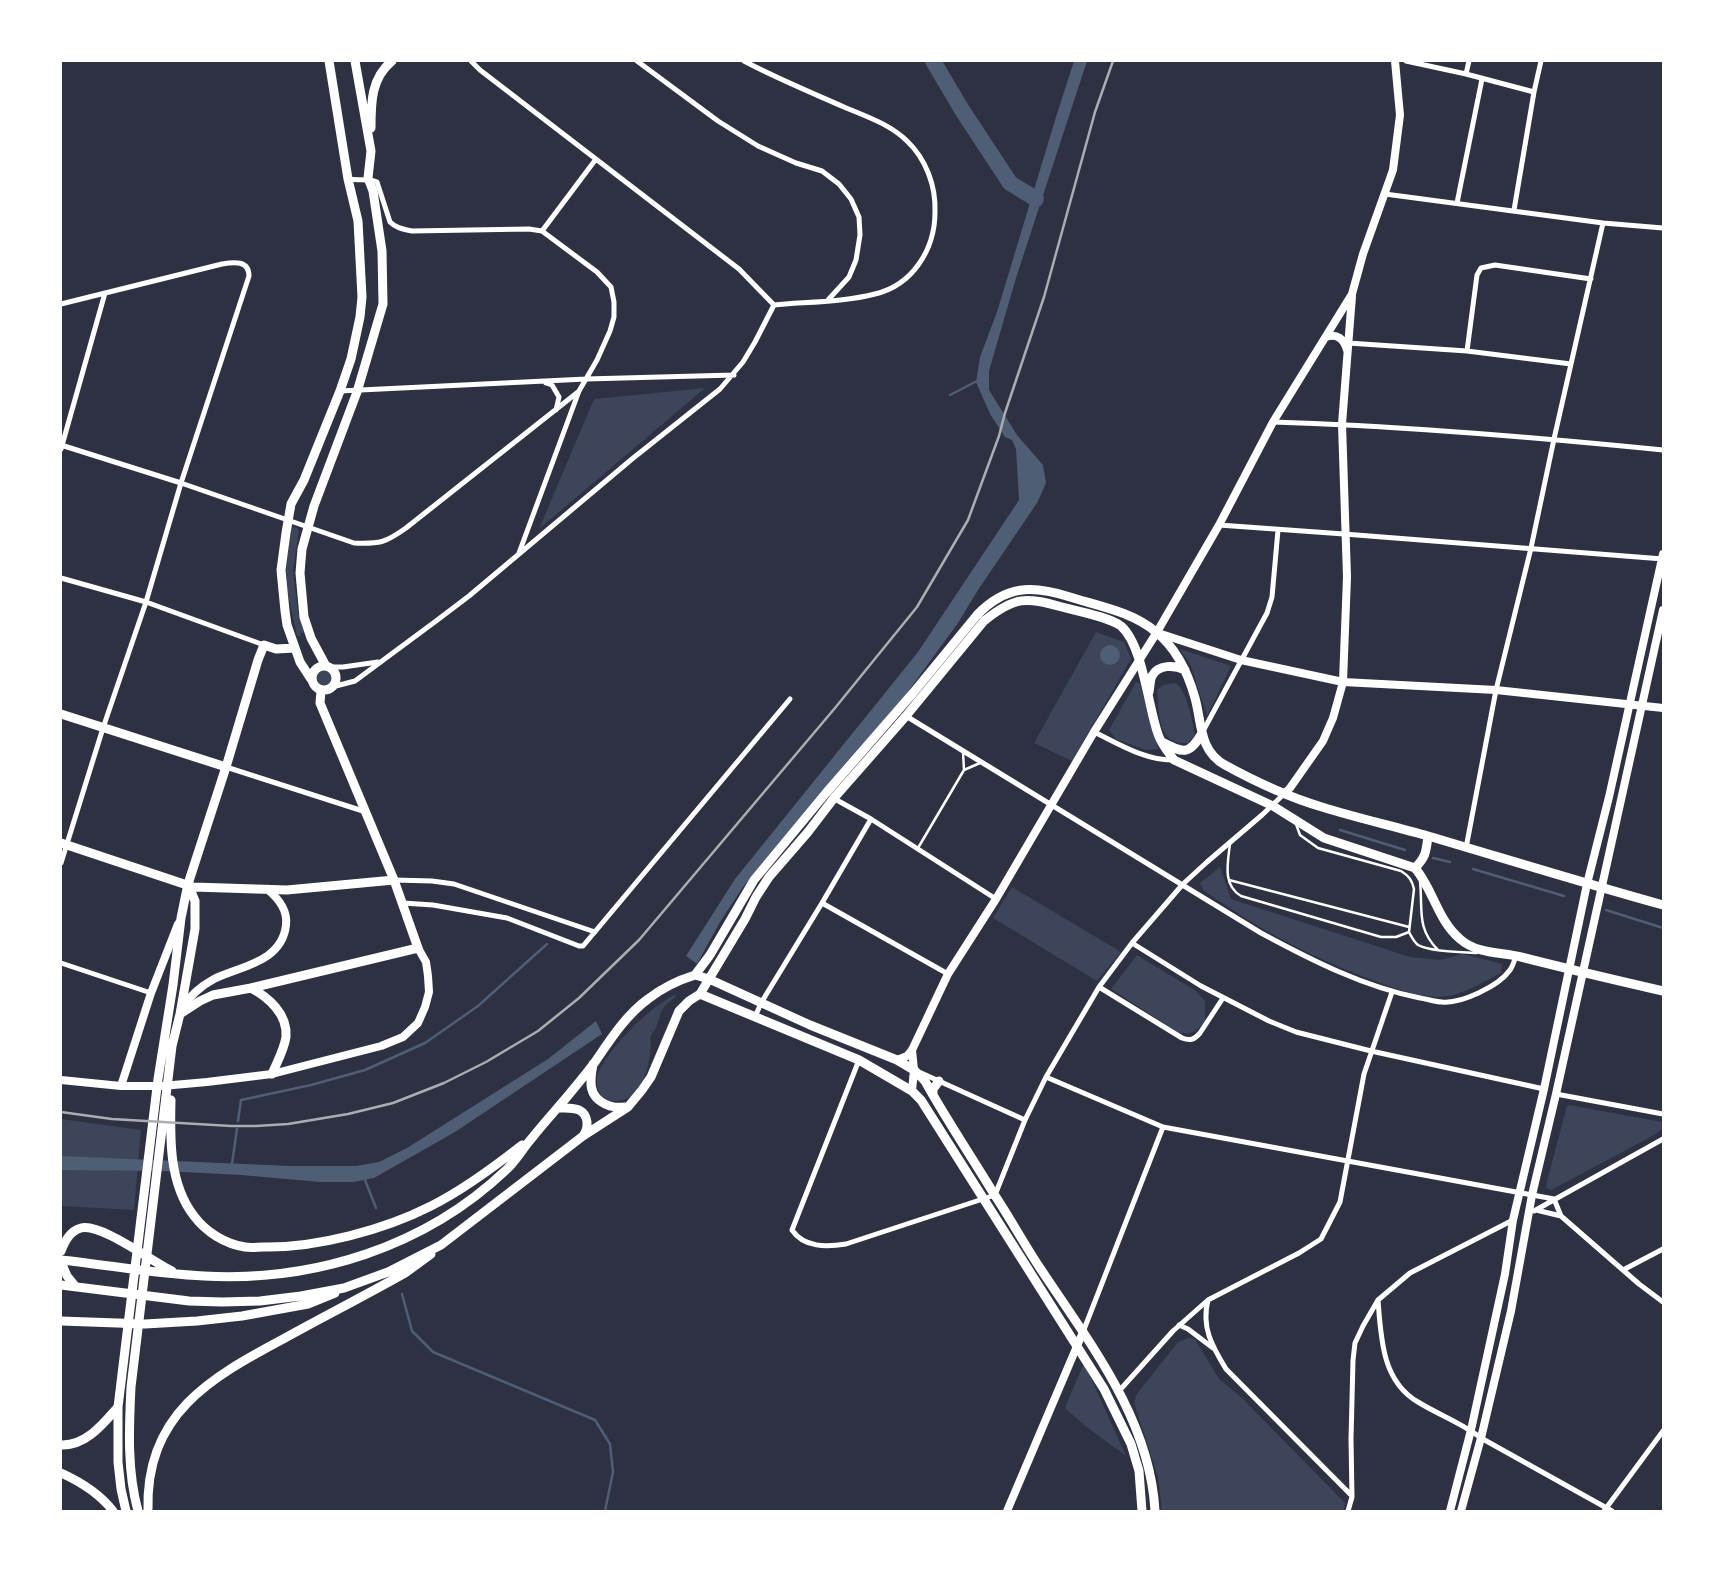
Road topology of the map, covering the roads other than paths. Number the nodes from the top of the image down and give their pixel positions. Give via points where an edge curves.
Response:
1 (329, 61) edge
2 (355, 61) edge
3 (392, 61) edge
4 (471, 61) edge
5 (637, 61) edge
6 (744, 61) edge
7 (1395, 61) edge
8 (1406, 61) edge
9 (1468, 61) edge
10 (1541, 61) edge
11 (1466, 74) junction
12 (1482, 79) junction
13 (1534, 92) junction
14 (371, 150) junction
15 (596, 159) junction
16 (368, 178) junction
17 (348, 179) junction
18 (1385, 194) junction
19 (1457, 203) junction
20 (1514, 210) junction
21 (1604, 223) junction
22 (1663, 228) edge
23 (542, 231) junction
24 (1591, 279) junction
25 (105, 293) junction
26 (1352, 294) junction
27 (828, 300) junction
28 (61, 304) edge
29 (774, 305) junction
30 (1326, 337) junction
31 (1348, 343) junction
32 (1467, 351) junction
33 (1348, 352) junction
34 (1571, 364) junction
35 (734, 375) junction
36 (586, 379) junction
37 (543, 382) junction
38 (340, 391) junction
39 (579, 391) junction
40 (357, 392) junction
41 (556, 410) junction
42 (1273, 422) junction
43 (1342, 424) junction
44 (1554, 439) junction
45 (62, 446) edge
46 (1663, 450) edge
47 (181, 483) junction
48 (288, 521) junction
49 (1218, 525) junction
50 (307, 526) junction
51 (1278, 530) junction
52 (1344, 534) junction
53 (1531, 548) junction
54 (519, 552) junction
55 (1662, 557) edge
56 (61, 578) edge
57 (146, 602) junction
58 (1663, 610) edge
59 (1157, 632) junction
60 (310, 638) junction
61 (264, 645) junction
62 (295, 648) junction
63 (1241, 660) junction
64 (381, 661) junction
65 (1140, 662) junction
66 (328, 667) junction
67 (1186, 670) junction
68 (311, 679) junction
69 (1343, 682) junction
70 (332, 687) junction
71 (1496, 690) junction
72 (321, 691) junction
73 (1148, 694) junction
74 (790, 699) dead end
75 (1630, 705) junction
76 (1643, 706) junction
77 (1663, 708) edge
78 (61, 714) edge
79 (906, 716) junction
80 (103, 728) junction
81 (1094, 732) junction
82 (1202, 733) junction
83 (1161, 742) junction
84 (964, 752) junction
85 (1174, 760) junction
86 (980, 763) junction
87 (226, 767) junction
88 (964, 770) junction
89 (1284, 794) junction
90 (830, 796) junction
91 (1052, 804) junction
92 (1273, 806) junction
93 (366, 812) junction
94 (871, 819) junction
95 (1294, 820) junction
96 (1428, 836) junction
97 (1230, 842) junction
98 (64, 844) edge
99 (1466, 848) junction
100 (917, 849) junction
101 (61, 863) edge
102 (1417, 870) junction
103 (394, 880) junction
104 (1229, 880) junction
105 (188, 884) junction
106 (1183, 884) junction
107 (1587, 884) junction
108 (1600, 888) junction
109 (267, 889) junction
110 (996, 898) junction
111 (403, 903) junction
112 (822, 903) junction
113 (1663, 905) edge
114 (181, 918) junction
115 (1409, 927) junction
116 (595, 932) junction
117 (1408, 932) junction
118 (1132, 943) junction
119 (418, 948) junction
120 (1438, 950) junction
121 (1486, 951) junction
122 (1516, 956) junction
123 (61, 963) edge
124 (1570, 969) junction
125 (1582, 972) junction
126 (948, 974) junction
127 (695, 975) junction
128 (709, 979) junction
129 (1099, 986) junction
130 (251, 988) junction
131 (1663, 991) edge
132 (1392, 992) junction
133 (151, 993) junction
134 (700, 994) junction
135 (1223, 998) junction
136 (761, 1003) junction
137 (181, 1010) junction
138 (755, 1017) junction
139 (171, 1045) junction
140 (912, 1050) junction
141 (1371, 1051) junction
142 (860, 1060) junction
143 (897, 1060) junction
144 (593, 1064) junction
145 (914, 1070) junction
146 (272, 1074) junction
147 (1046, 1077) junction
148 (61, 1080) edge
149 (939, 1081) junction
150 (121, 1086) junction
151 (1544, 1089) junction
152 (912, 1091) junction
153 (1556, 1094) junction
154 (933, 1095) junction
155 (628, 1107) junction
156 (558, 1108) junction
157 (1663, 1114) edge
158 (1025, 1120) junction
159 (1163, 1127) junction
160 (583, 1136) junction
161 (532, 1137) junction
162 (1663, 1139) edge
163 (1349, 1161) junction
164 (1519, 1192) junction
165 (995, 1195) junction
166 (1532, 1195) junction
167 (985, 1199) junction
168 (1554, 1199) junction
169 (1536, 1210) junction
170 (1528, 1214) junction
171 (1561, 1216) junction
172 (1513, 1220) junction
173 (440, 1245) junction
174 (1663, 1249) edge
175 (61, 1251) edge
176 (61, 1261) edge
177 (1623, 1270) junction
178 (176, 1274) junction
179 (61, 1285) edge
180 (76, 1287) junction
181 (344, 1288) junction
182 (1208, 1300) junction
183 (1378, 1300) junction
184 (1663, 1302) edge
185 (61, 1321) edge
186 (1179, 1325) junction
187 (1083, 1332) junction
188 (1077, 1346) junction
189 (1213, 1348) junction
190 (1119, 1391) junction
191 (118, 1407) junction
192 (1471, 1430) junction
193 (1663, 1431) edge
194 (1481, 1438) junction
195 (61, 1445) edge
196 (61, 1473) edge
197 (1352, 1497) junction
198 (106, 1506) edge
199 (1607, 1510) edge
200 (113, 1511) edge
201 (126, 1511) edge
202 (138, 1511) edge
203 (148, 1511) edge
204 (1008, 1511) edge
205 (1142, 1511) edge
206 (1155, 1511) edge
207 (1348, 1511) edge
208 (1450, 1511) edge
209 (1462, 1511) edge

1 - 17 main road
2 - 14 main road
3 - 14 main road via 377,80 371,99
4 - 15 street
5 - 27 street via 718,122 758,146 822,171 851,199 859,218 856,260 849,277
6 - 27 street via 884,125 907,140 923,160 932,181 936,201 935,229 916,269 900,283 877,294
7 - 18 main road via 1400,115
8 - 11 street
9 - 11 street
10 - 13 street
11 - 12 street
12 - 13 street
12 - 19 street
13 - 20 street
14 - 16 main road
15 - 23 street
15 - 29 street via 739,269
16 - 17 street
16 - 23 street via 377,182 390,222 402,229 529,228
16 - 40 main road via 382,251 383,304
17 - 38 main road via 360,234 362,297 351,359
18 - 19 street
18 - 26 main road
19 - 20 street
20 - 21 street
21 - 22 street
21 - 24 street
23 - 36 street via 597,272 611,287 614,317
24 - 32 street via 1495,265 1482,268 1477,275
24 - 34 street
25 - 28 street
25 - 45 street
25 - 47 street via 236,262 249,269
26 - 30 main road
26 - 31 main road
27 - 29 street
29 - 35 street
30 - 33 main road via 1340,338
30 - 42 main road
31 - 32 street
31 - 33 main road
32 - 34 street
33 - 43 main road
34 - 44 street
35 - 36 street
35 - 54 street
36 - 37 street
36 - 39 street
37 - 40 street
37 - 41 street via 552,385 556,392
38 - 40 street
38 - 48 main road via 292,504
39 - 41 street
39 - 54 street
40 - 50 main road
41 - 50 street via 389,540 372,544 354,543
42 - 43 street
42 - 49 main road
43 - 44 street
43 - 52 main road
44 - 46 street
44 - 53 street
45 - 47 street
47 - 48 street
47 - 57 street
48 - 50 street
48 - 62 main road via 282,588 287,624
49 - 51 street
49 - 59 main road
50 - 60 main road via 300,573 304,617
51 - 52 street
51 - 63 street via 1272,597 1267,613
52 - 53 street
52 - 69 main road via 1347,577
53 - 55 street
53 - 71 street
54 - 64 street via 469,596
55 - 75 main road
56 - 57 street
57 - 61 street
57 - 80 street
58 - 76 main road
59 - 63 main road
59 - 65 main road
59 - 67 main road
59 - 90 main road via 1123,614 1058,593 1031,588 997,598 977,615
60 - 62 main road
60 - 66 main road
61 - 62 main road via 276,649
61 - 87 main road
62 - 68 main road
63 - 69 main road
63 - 82 street
64 - 66 street
64 - 70 street via 354,681
65 - 73 main road
65 - 79 main road via 1129,637 1120,626 1037,600 1023,600 998,610 984,621
65 - 81 main road
66 - 68 main road via 317,668
66 - 70 main road via 336,676
67 - 73 main road via 1175,666 1156,670 1151,677
67 - 82 main road
68 - 72 main road
69 - 71 main road
69 - 89 main road via 1333,718 1322,741
70 - 72 main road
71 - 75 main road
71 - 99 street
72 - 93 main road via 320,703
73 - 83 main road
74 - 116 street
75 - 76 main road
75 - 107 main road
76 - 77 main road
76 - 108 main road
78 - 80 main road
79 - 84 street
79 - 90 main road
80 - 87 main road
80 - 98 street
81 - 85 street via 1151,758
81 - 91 main road
82 - 83 main road via 1189,750 1177,750
82 - 89 main road via 1206,748 1222,764
83 - 85 main road
84 - 86 street
84 - 88 lane
85 - 92 main road
86 - 88 lane
86 - 91 street
87 - 93 street
87 - 105 main road
88 - 100 lane
89 - 92 street
89 - 96 main road
90 - 94 street
90 - 127 main road via 754,880
90 - 128 main road via 769,877
91 - 106 street
91 - 110 main road
92 - 95 main road
92 - 97 street
93 - 103 main road
94 - 100 street
94 - 112 street
95 - 102 main road via 1324,838
95 - 115 lane via 1300,835 1318,848 1408,875 1414,889
96 - 99 main road
96 - 102 main road via 1426,853
97 - 104 lane
97 - 106 street
98 - 101 street
98 - 105 main road
99 - 107 main road
100 - 110 street
102 - 120 lane via 1423,928
102 - 121 main road via 1450,929 1469,946
103 - 109 main road
103 - 111 main road
103 - 116 street via 454,884
104 - 115 lane
104 - 117 lane via 1241,896 1388,938
105 - 109 main road via 192,887
105 - 114 main road
105 - 137 main road via 196,907 195,929
106 - 118 street
106 - 132 street via 1305,957
107 - 108 main road
107 - 124 main road
108 - 113 main road
108 - 125 main road
109 - 137 main road via 281,903 287,921 276,950 194,992
110 - 126 main road
111 - 116 street via 507,918 579,946 586,944
111 - 119 main road
112 - 126 street
112 - 136 street
114 - 133 main road
114 - 139 main road via 173,985
115 - 117 lane
117 - 120 lane via 1419,945
118 - 129 street
118 - 135 street
119 - 130 main road
119 - 146 main road via 426,962 429,992 418,1022 403,1037 381,1046
120 - 121 lane
121 - 122 main road
122 - 124 main road
122 - 132 street via 1510,970 1501,979 1471,996 1444,1002
123 - 133 street
124 - 125 main road
124 - 151 main road
125 - 131 main road
125 - 153 main road
126 - 140 main road
127 - 128 main road
127 - 144 main road via 648,998 612,1037
128 - 134 main road
128 - 136 main road
129 - 135 street via 1189,1040 1196,1038
129 - 147 street
130 - 137 main road via 213,995
130 - 146 main road via 266,996 283,1021 286,1035
132 - 141 street
133 - 150 main road
134 - 138 main road
134 - 155 main road via 679,1011 651,1077
135 - 141 street via 1296,1032
136 - 138 street
136 - 143 main road
137 - 139 main road
138 - 142 main road
139 - 161 main road via 170,1125 174,1174 194,1216 208,1231 245,1247 304,1244 404,1219 457,1192
139 - 191 main road
139 - 202 main road via 133,1365 129,1430
140 - 143 main road
140 - 145 main road
141 - 151 street
141 - 163 street
142 - 152 main road
142 - 167 street via 792,1230 800,1239 818,1246 846,1244
143 - 145 main road
144 - 155 main road via 590,1083 594,1094 608,1107
144 - 156 main road
145 - 149 street
145 - 152 main road
145 - 154 main road
146 - 150 main road via 162,1086
147 - 158 street
147 - 159 street
148 - 150 main road
149 - 154 main road
149 - 158 street
151 - 164 main road
152 - 167 main road
153 - 157 street
153 - 166 main road
154 - 165 main road
155 - 160 main road
156 - 160 main road via 579,1110 584,1114 587,1127
156 - 161 main road
158 - 165 street
159 - 163 street
159 - 187 street
160 - 173 main road
161 - 178 main road via 507,1169 467,1202 425,1229 376,1252 319,1268 270,1276
162 - 168 street
163 - 164 street
163 - 182 street via 1340,1202 1321,1239
164 - 166 street
164 - 172 main road
165 - 167 street
165 - 187 main road
166 - 168 street
166 - 170 main road
167 - 188 main road
168 - 169 street
168 - 171 street
169 - 170 street
169 - 171 street
170 - 194 main road via 1511,1311
171 - 177 street
172 - 183 street via 1410,1272
172 - 192 main road via 1505,1274
173 - 181 main road via 388,1272
173 - 203 main road via 405,1273 237,1364 204,1387 166,1430 151,1470
174 - 177 street
175 - 178 main road via 69,1235 80,1228 87,1228 115,1238
176 - 178 main road
176 - 180 main road
177 - 184 street
179 - 180 main road
180 - 181 main road via 222,1302 260,1301
181 - 185 main road via 308,1304 242,1316 145,1324
182 - 186 street
182 - 189 street via 1205,1313
183 - 192 street via 1381,1342 1388,1369 1400,1388 1416,1401
183 - 197 street via 1355,1343 1352,1360
186 - 189 street
186 - 190 street
187 - 188 main road
187 - 190 main road
188 - 204 main road
188 - 205 main road via 1104,1389 1131,1444 1139,1471
189 - 197 street via 1235,1380
190 - 206 main road via 1146,1456
191 - 195 main road via 87,1437
191 - 201 main road via 118,1462
192 - 194 street
192 - 208 main road
193 - 199 street
194 - 199 street
194 - 209 main road
196 - 198 main road via 88,1488
197 - 207 street
198 - 200 main road

